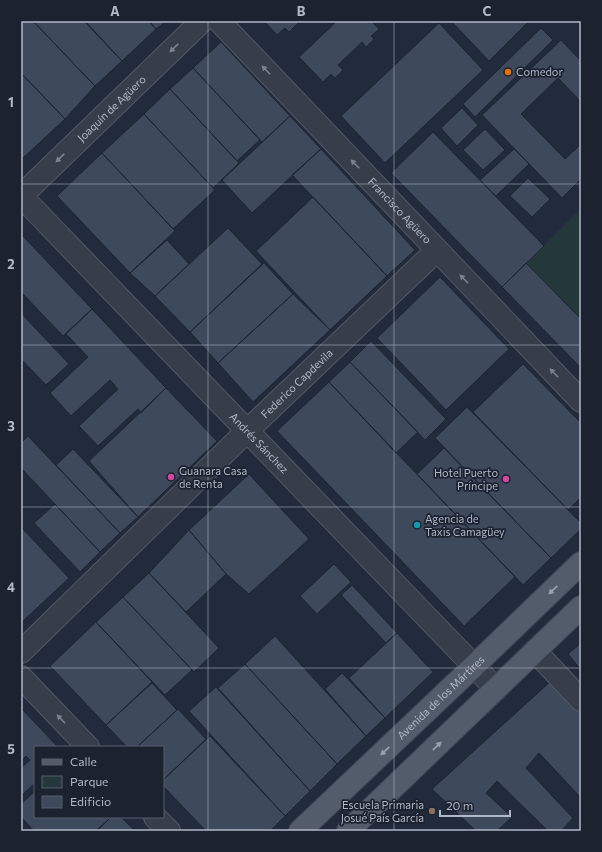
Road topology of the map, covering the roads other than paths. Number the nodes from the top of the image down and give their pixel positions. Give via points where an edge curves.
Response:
1 (202, 21) edge
2 (219, 21) edge
3 (21, 196) edge
4 (437, 250) junction
5 (581, 401) edge
6 (247, 431) junction
7 (581, 562) edge
8 (581, 607) edge
9 (21, 652) edge
10 (535, 652) junction
11 (474, 666) junction
12 (21, 677) edge
13 (496, 689) junction
14 (581, 700) edge
15 (87, 746) edge
16 (156, 818) edge
17 (169, 831) edge
18 (300, 831) edge
19 (348, 831) edge

1 -> 3 street, Joaquín de Agüero
4 -> 2 street, Francisco Agüero
3 - 6 street, Andrés Sánchez
5 -> 4 street, Francisco Agüero
4 - 6 street, Federico Capdevila
6 - 9 street, Federico Capdevila
6 - 11 street, Andrés Sánchez
7 -> 11 main road, Avenida de los Mártires
8 - 10 main road
10 - 13 main road
10 - 14 street
11 - 13 street, Andrés Sánchez
11 -> 18 main road, Avenida de los Mártires
15 -> 12 street
19 -> 13 main road
16 - 17 street

